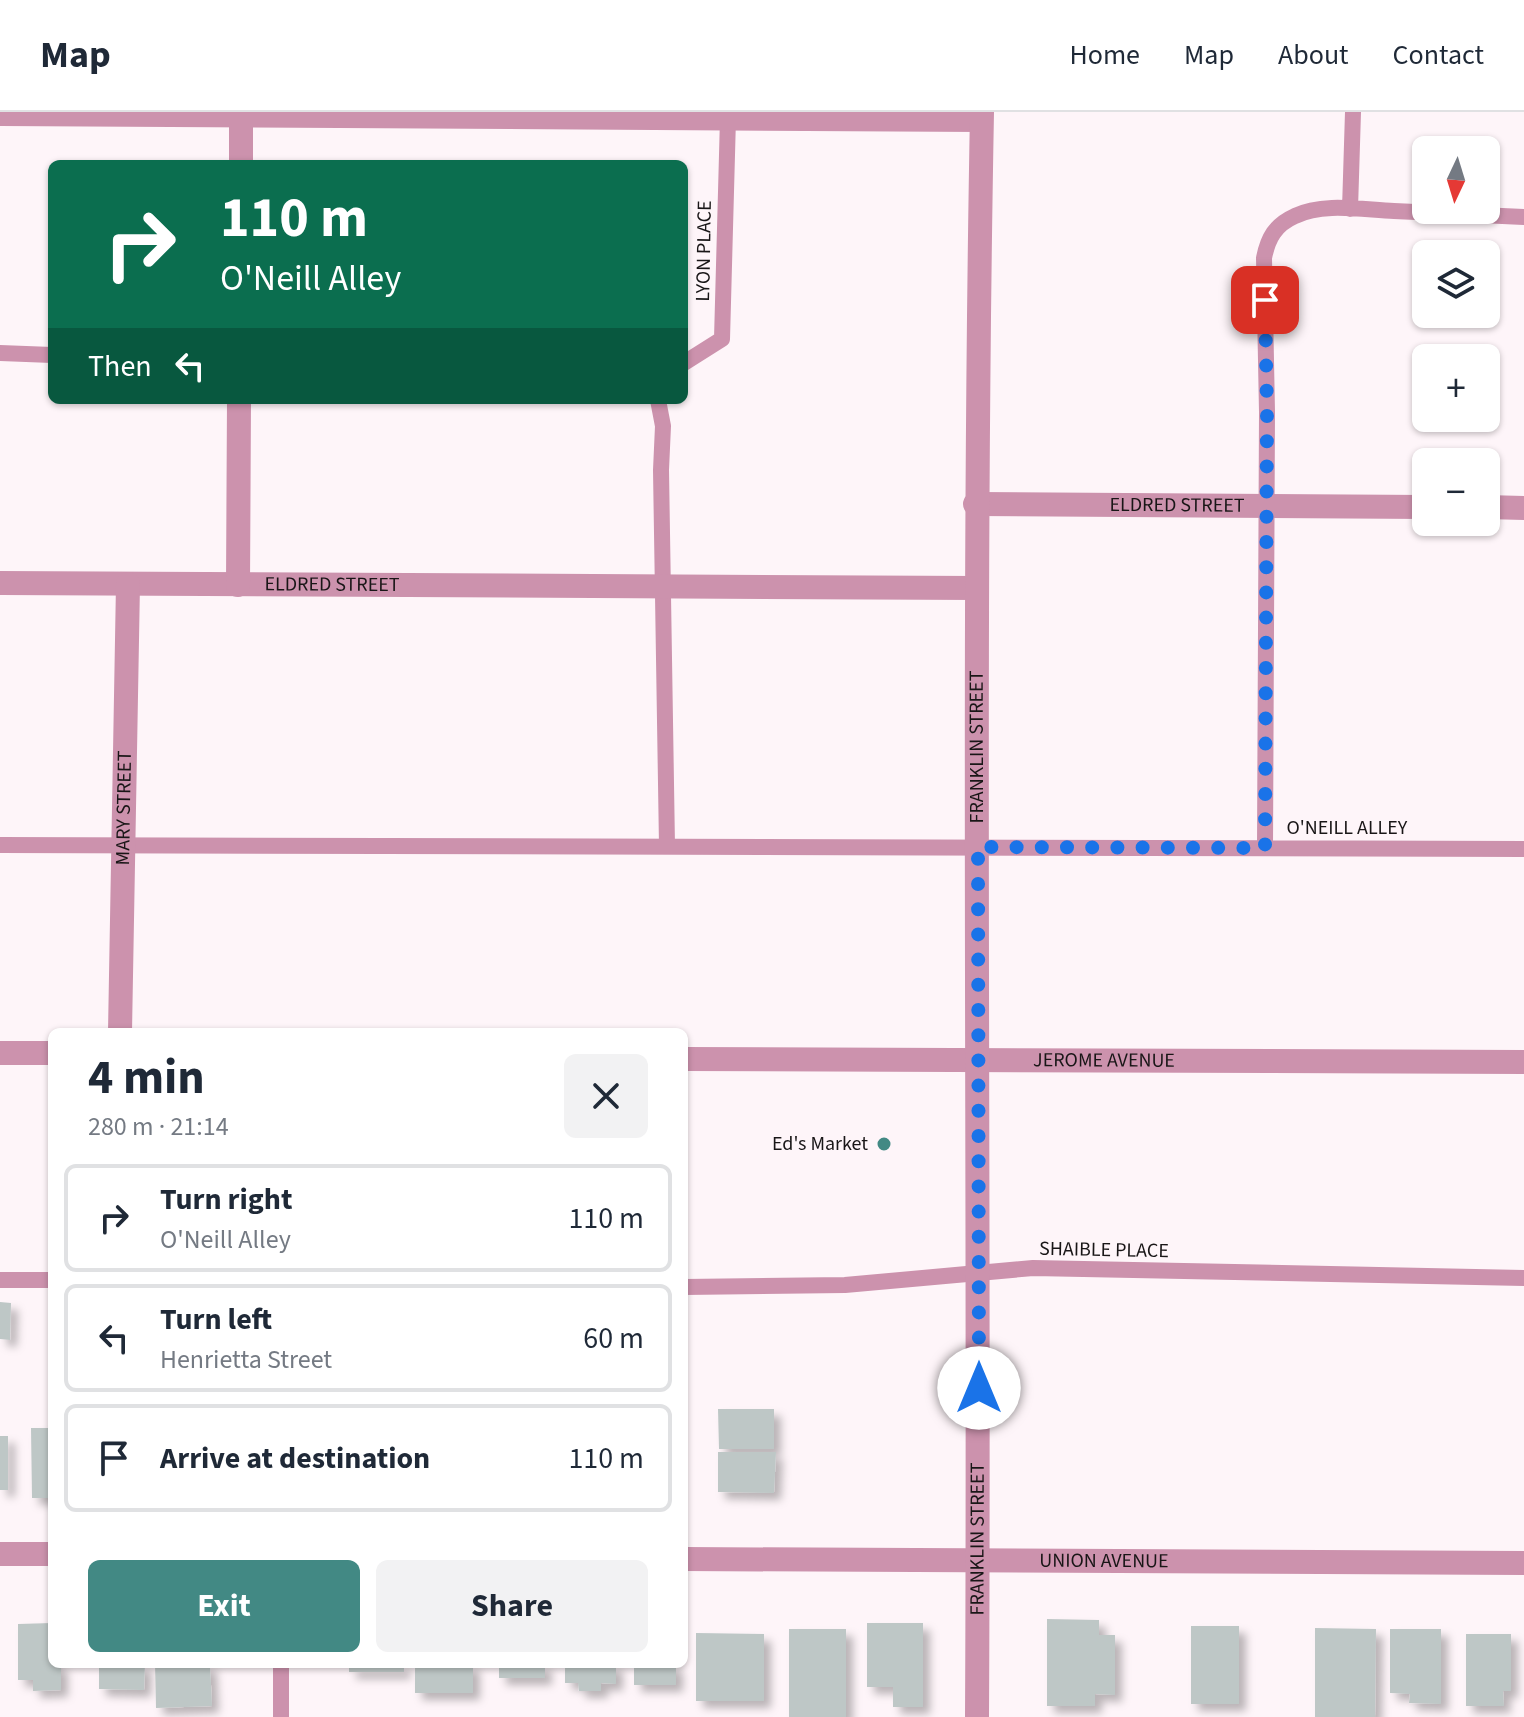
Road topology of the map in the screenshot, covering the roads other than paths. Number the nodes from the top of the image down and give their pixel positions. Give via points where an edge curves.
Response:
1 (1353, 112) edge
2 (0, 114) edge
3 (241, 114) edge
4 (982, 116) edge
5 (728, 118) junction
6 (241, 160) edge
7 (1350, 209) junction
8 (1524, 217) edge
9 (0, 353) edge
10 (48, 355) edge
11 (688, 360) edge
12 (239, 404) edge
13 (659, 404) edge
14 (975, 504) junction
15 (1266, 504) junction
16 (1412, 507) edge
17 (1500, 507) edge
18 (1524, 508) edge
19 (0, 583) edge
20 (128, 584) junction
21 (238, 585) junction
22 (662, 587) junction
23 (977, 588) junction
24 (0, 845) edge
25 (123, 845) junction
26 (667, 846) junction
27 (978, 847) junction
28 (1265, 848) junction
29 (1524, 849) edge
30 (120, 1028) edge
31 (0, 1053) edge
32 (48, 1053) edge
33 (688, 1059) edge
34 (978, 1059) junction
35 (1524, 1062) edge
36 (979, 1272) junction
37 (1524, 1278) edge
38 (0, 1280) edge
39 (48, 1280) edge
40 (688, 1287) edge
41 (0, 1554) edge
42 (48, 1554) edge
43 (688, 1559) edge
44 (978, 1562) junction
45 (1524, 1563) edge
46 (281, 1668) edge
47 (281, 1717) edge
48 (977, 1717) edge

1 - 7 lane
2 - 3 street
3 - 5 street
3 - 6 street
4 - 5 street
4 - 14 street, FRANKLIN STREET
5 - 11 lane, LYON PLACE via 722,339
7 - 8 lane
7 - 15 lane via 1294,216 1268,240
9 - 10 lane
12 - 21 street
13 - 22 lane
14 - 15 street, ELDRED STREET
14 - 23 street, FRANKLIN STREET
15 - 16 street, ELDRED STREET
15 - 28 lane
17 - 18 street
19 - 20 street, ELDRED STREET
20 - 21 street, ELDRED STREET
20 - 25 street, MARY STREET
21 - 22 street, ELDRED STREET
22 - 23 street, ELDRED STREET
22 - 26 lane
23 - 27 street, FRANKLIN STREET
24 - 25 lane, O'NEILL ALLEY
25 - 26 lane, O'NEILL ALLEY
25 - 30 street, MARY STREET
26 - 27 lane, O'NEILL ALLEY
27 - 28 lane, O'NEILL ALLEY
27 - 34 street, FRANKLIN STREET
28 - 29 lane, O'NEILL ALLEY
31 - 32 street
33 - 34 street, JEROME AVENUE
34 - 35 street, JEROME AVENUE
34 - 36 street, FRANKLIN STREET
36 - 37 lane, SHAIBLE PLACE via 1033,1268
36 - 40 lane, SHAIBLE PLACE via 845,1285
36 - 44 street, FRANKLIN STREET
38 - 39 lane
41 - 42 street
43 - 44 street, UNION AVENUE
44 - 45 street, UNION AVENUE
44 - 48 street, FRANKLIN STREET
46 - 47 lane

